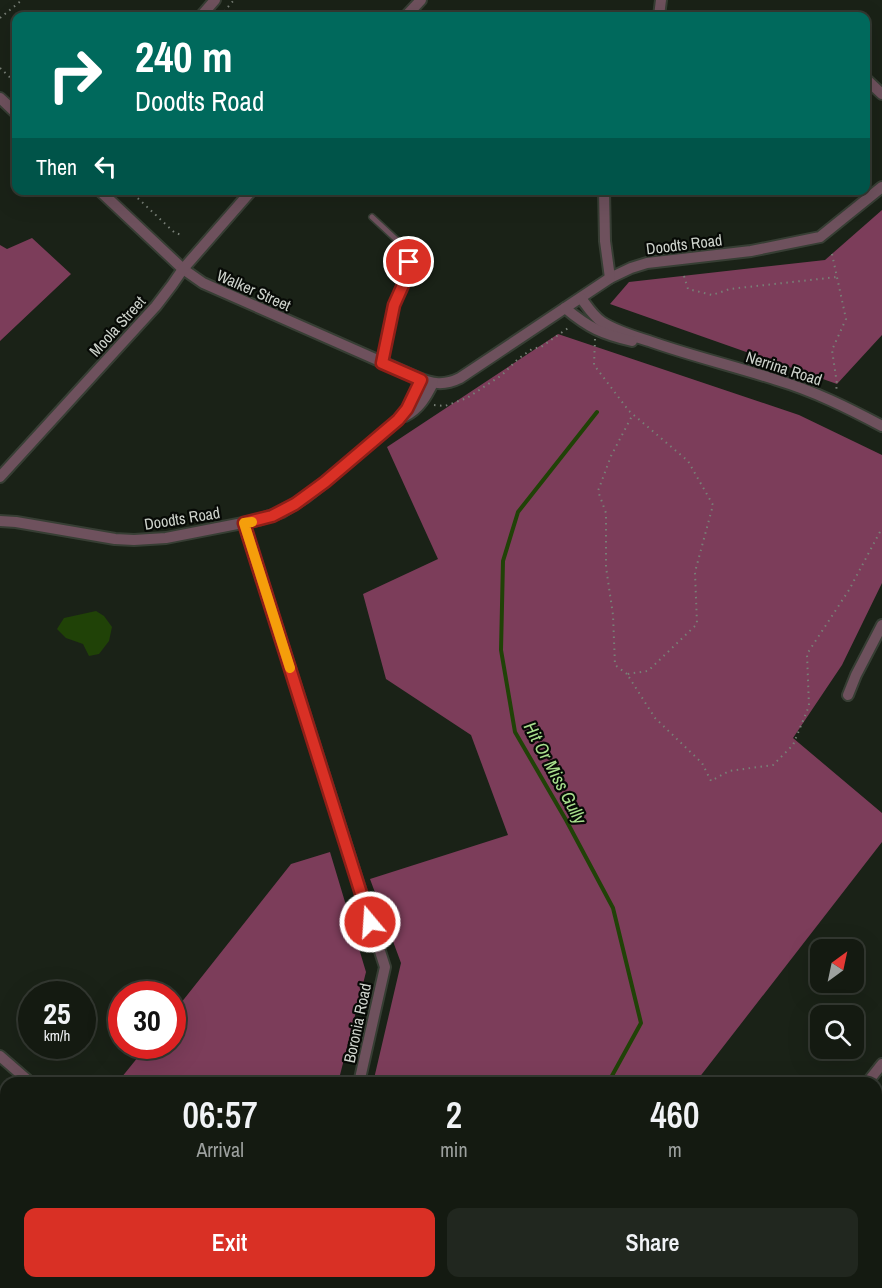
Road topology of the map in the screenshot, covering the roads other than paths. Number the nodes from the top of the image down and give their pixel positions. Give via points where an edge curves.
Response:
1 (215, 0) edge
2 (204, 12) edge
3 (870, 83) edge
4 (882, 94) edge
5 (0, 98) edge
6 (12, 109) edge
7 (882, 187) edge
8 (104, 195) edge
9 (248, 195) edge
10 (602, 195) edge
11 (372, 217) dead end
12 (183, 269) junction
13 (610, 278) junction
14 (581, 298) junction
15 (565, 308) junction
16 (673, 350) junction
17 (382, 363) junction
18 (421, 380) junction
19 (434, 383) junction
20 (392, 425) junction
21 (882, 426) edge
22 (0, 477) edge
23 (0, 515) edge
24 (0, 521) edge
25 (16, 522) junction
26 (244, 523) junction
27 (882, 626) edge
28 (848, 695) dead end
29 (0, 1056) edge
30 (882, 1064) edge
31 (24, 1077) edge
32 (360, 1077) edge
33 (872, 1077) edge

1 - 2 street
3 - 4 street
5 - 6 street
7 - 13 street, Doodts Road via 820,237 751,251 647,263
8 - 12 street, Walker Street
9 - 12 street, Moola Street
10 - 13 street
11 - 17 lane via 398,240 409,262 394,305
12 - 17 street, Walker Street via 203,283
12 - 22 street, Moola Street via 156,306
13 - 14 street, Doodts Road
14 - 15 street, Doodts Road
14 - 16 street, Nerrina Road via 606,324
15 - 16 street, Nerrina Road via 597,331
15 - 19 street, Doodts Road via 460,378 450,383
16 - 21 street, Nerrina Road via 806,390
17 - 18 street, Walker Street
18 - 19 street, Doodts Road
18 - 20 street, Doodts Road via 405,412
19 - 20 street, Doodts Road via 422,403
20 - 26 street, Doodts Road via 301,500 277,514
23 - 25 street, Doodts Road
24 - 25 street, Doodts Road
25 - 26 street, Doodts Road via 135,540
26 - 32 street, Boronia Road via 385,967
27 - 28 street
29 - 31 street
30 - 33 street

